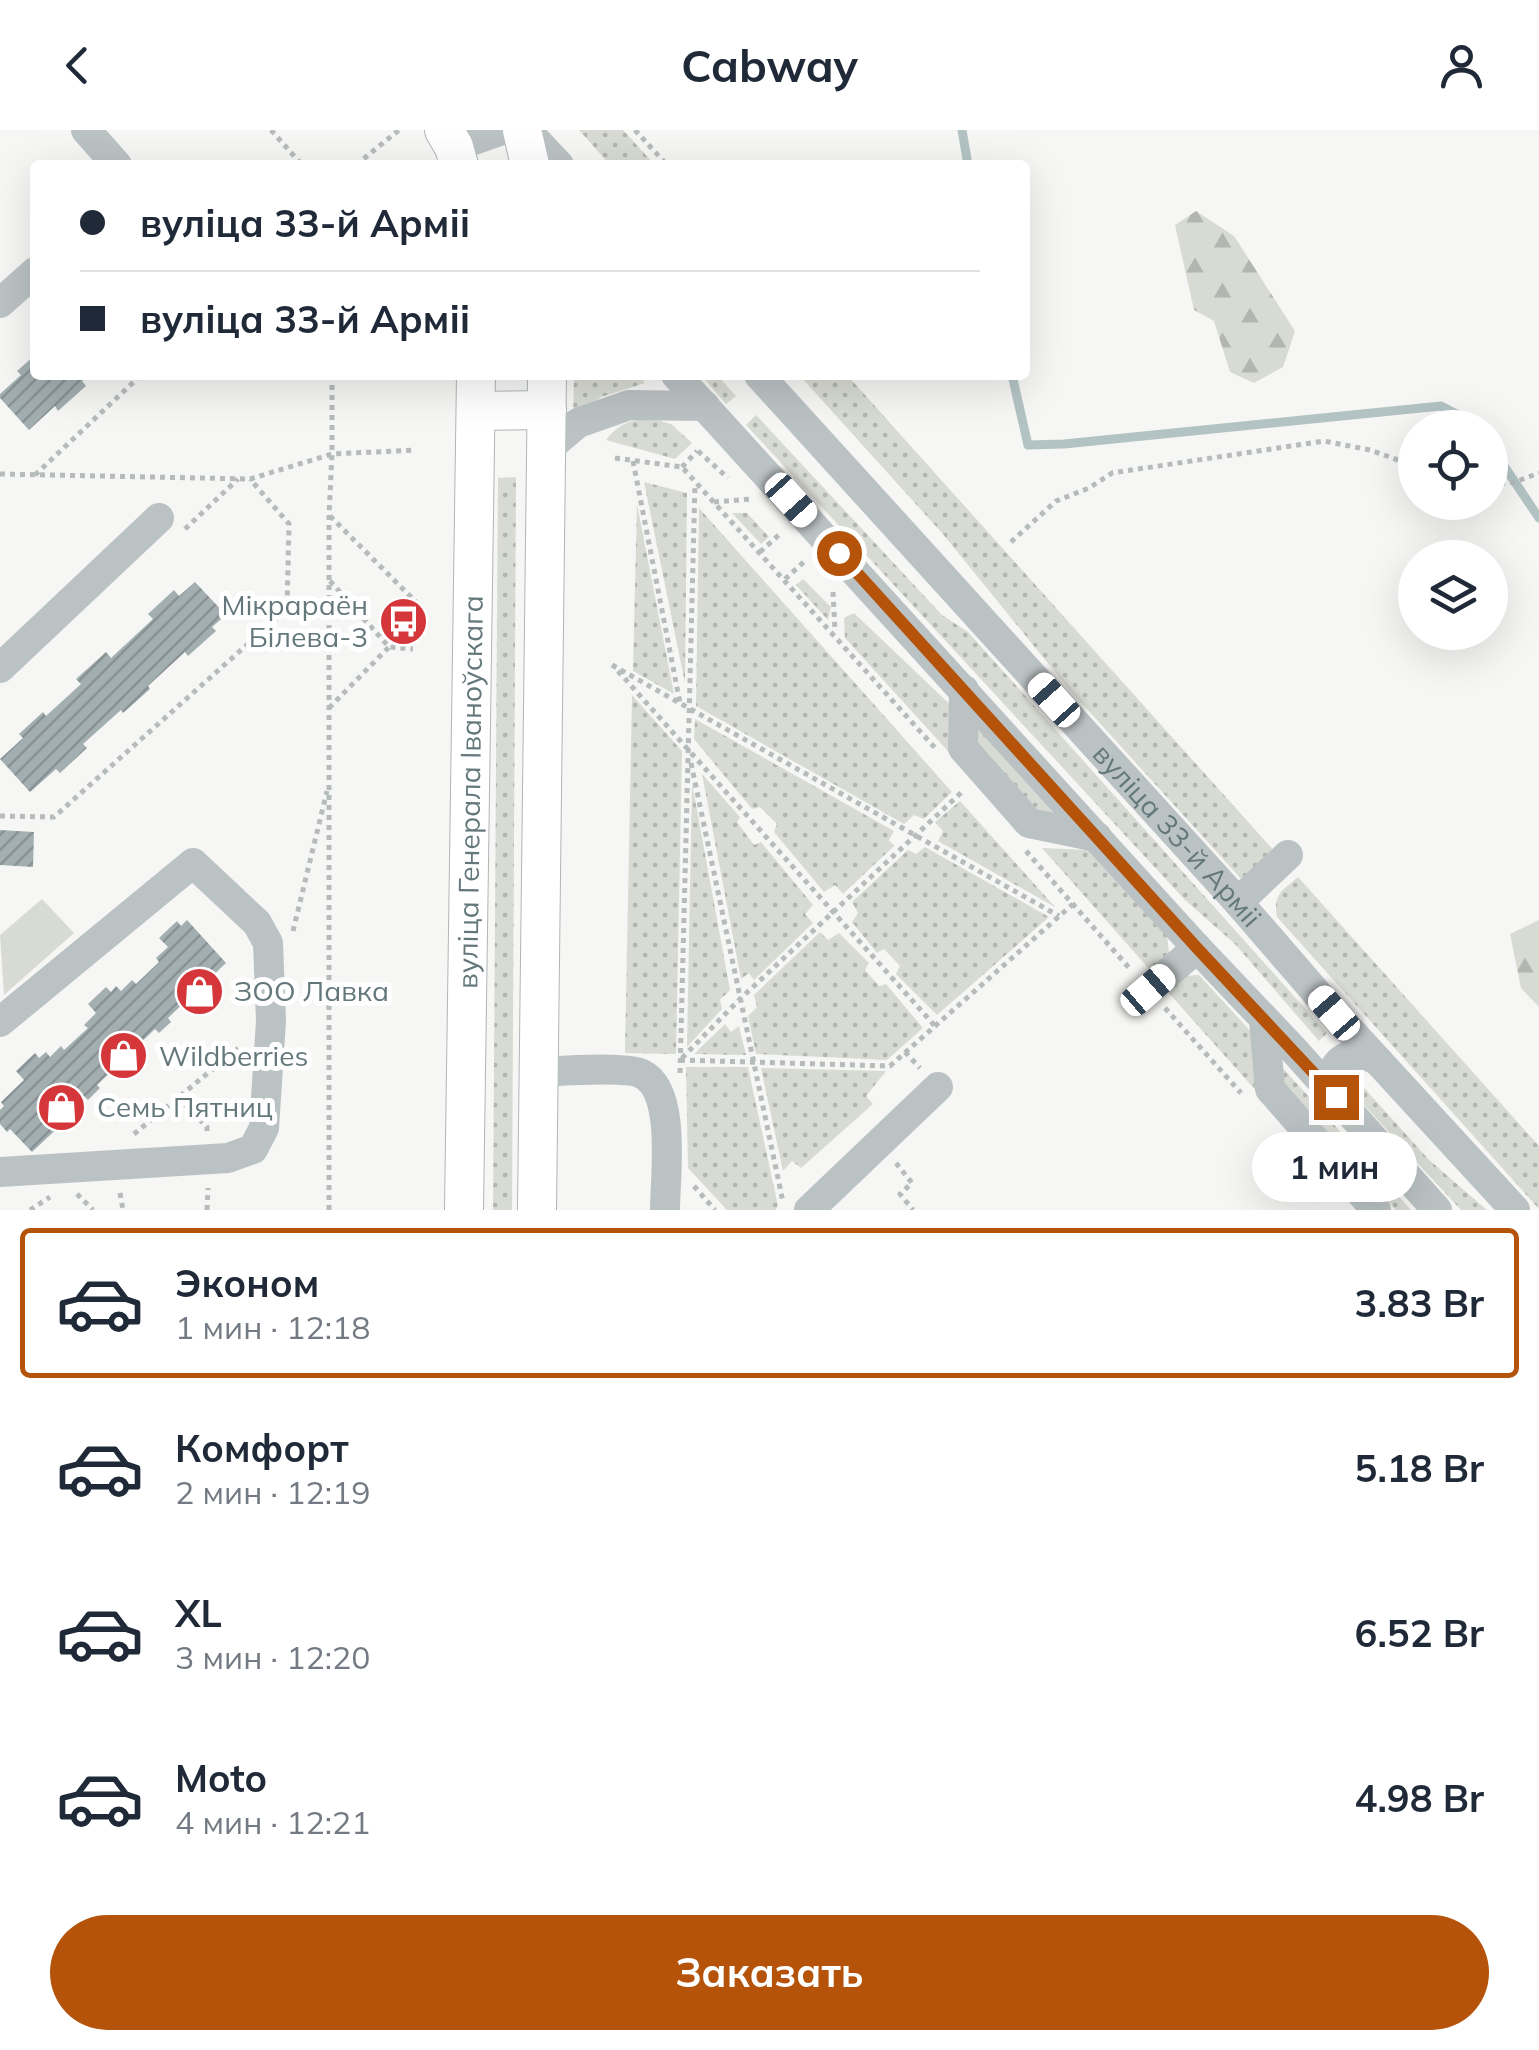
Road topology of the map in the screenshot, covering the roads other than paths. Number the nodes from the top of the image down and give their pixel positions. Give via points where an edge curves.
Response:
1 (86, 130) edge
2 (502, 130) edge
3 (524, 130) edge
4 (455, 154) edge
5 (113, 160) edge
6 (529, 160) edge
7 (554, 160) edge
8 (30, 276) edge
9 (0, 302) edge
10 (681, 380) edge
11 (764, 380) edge
12 (476, 393) edge
13 (547, 393) edge
14 (705, 406) junction
15 (546, 450) junction
16 (158, 518) dead end
17 (0, 668) edge
18 (964, 690) junction
19 (1097, 837) junction
20 (1288, 855) dead end
21 (1238, 902) junction
22 (1197, 948) junction
23 (1148, 990) dead end
24 (1334, 1013) junction
25 (1264, 1020) junction
26 (0, 1022) edge
27 (1292, 1048) junction
28 (1378, 1061) junction
29 (539, 1072) junction
30 (938, 1088) dead end
31 (1336, 1097) junction
32 (0, 1172) edge
33 (464, 1210) edge
34 (537, 1210) edge
35 (665, 1210) edge
36 (809, 1210) edge
37 (1376, 1210) edge
38 (1437, 1210) edge
39 (1514, 1210) edge

1 - 5 street
2 - 4 street
3 - 6 main road
3 - 7 street
8 - 9 street
10 - 14 street
11 - 21 street, вуліца 33-й Арміі
12 - 13 main road
12 - 33 main road, вуліца Генерала Іваноўскага
13 - 15 main road
14 - 15 street via 629,405 578,423
14 - 18 street
15 - 29 main road
16 - 17 street
18 - 19 street
18 - 19 street via 963,748 1029,823
19 - 22 street
20 - 21 street
21 - 24 street, вуліца 33-й Арміі
22 - 23 street
22 - 25 street
24 - 27 street via 1338,1032 1329,1048 1310,1056
24 - 28 street, вуліца 33-й Арміі
25 - 27 street
25 - 37 street via 1270,1089
26 - 32 street via 193,863 257,923 268,943 272,1021 264,1128 253,1149 228,1158
27 - 31 street
28 - 31 street via 1358,1054 1339,1062 1331,1079
28 - 39 street, вуліца 33-й Арміі
29 - 34 main road
29 - 35 street via 642,1074 660,1092
30 - 36 street
31 - 38 street

